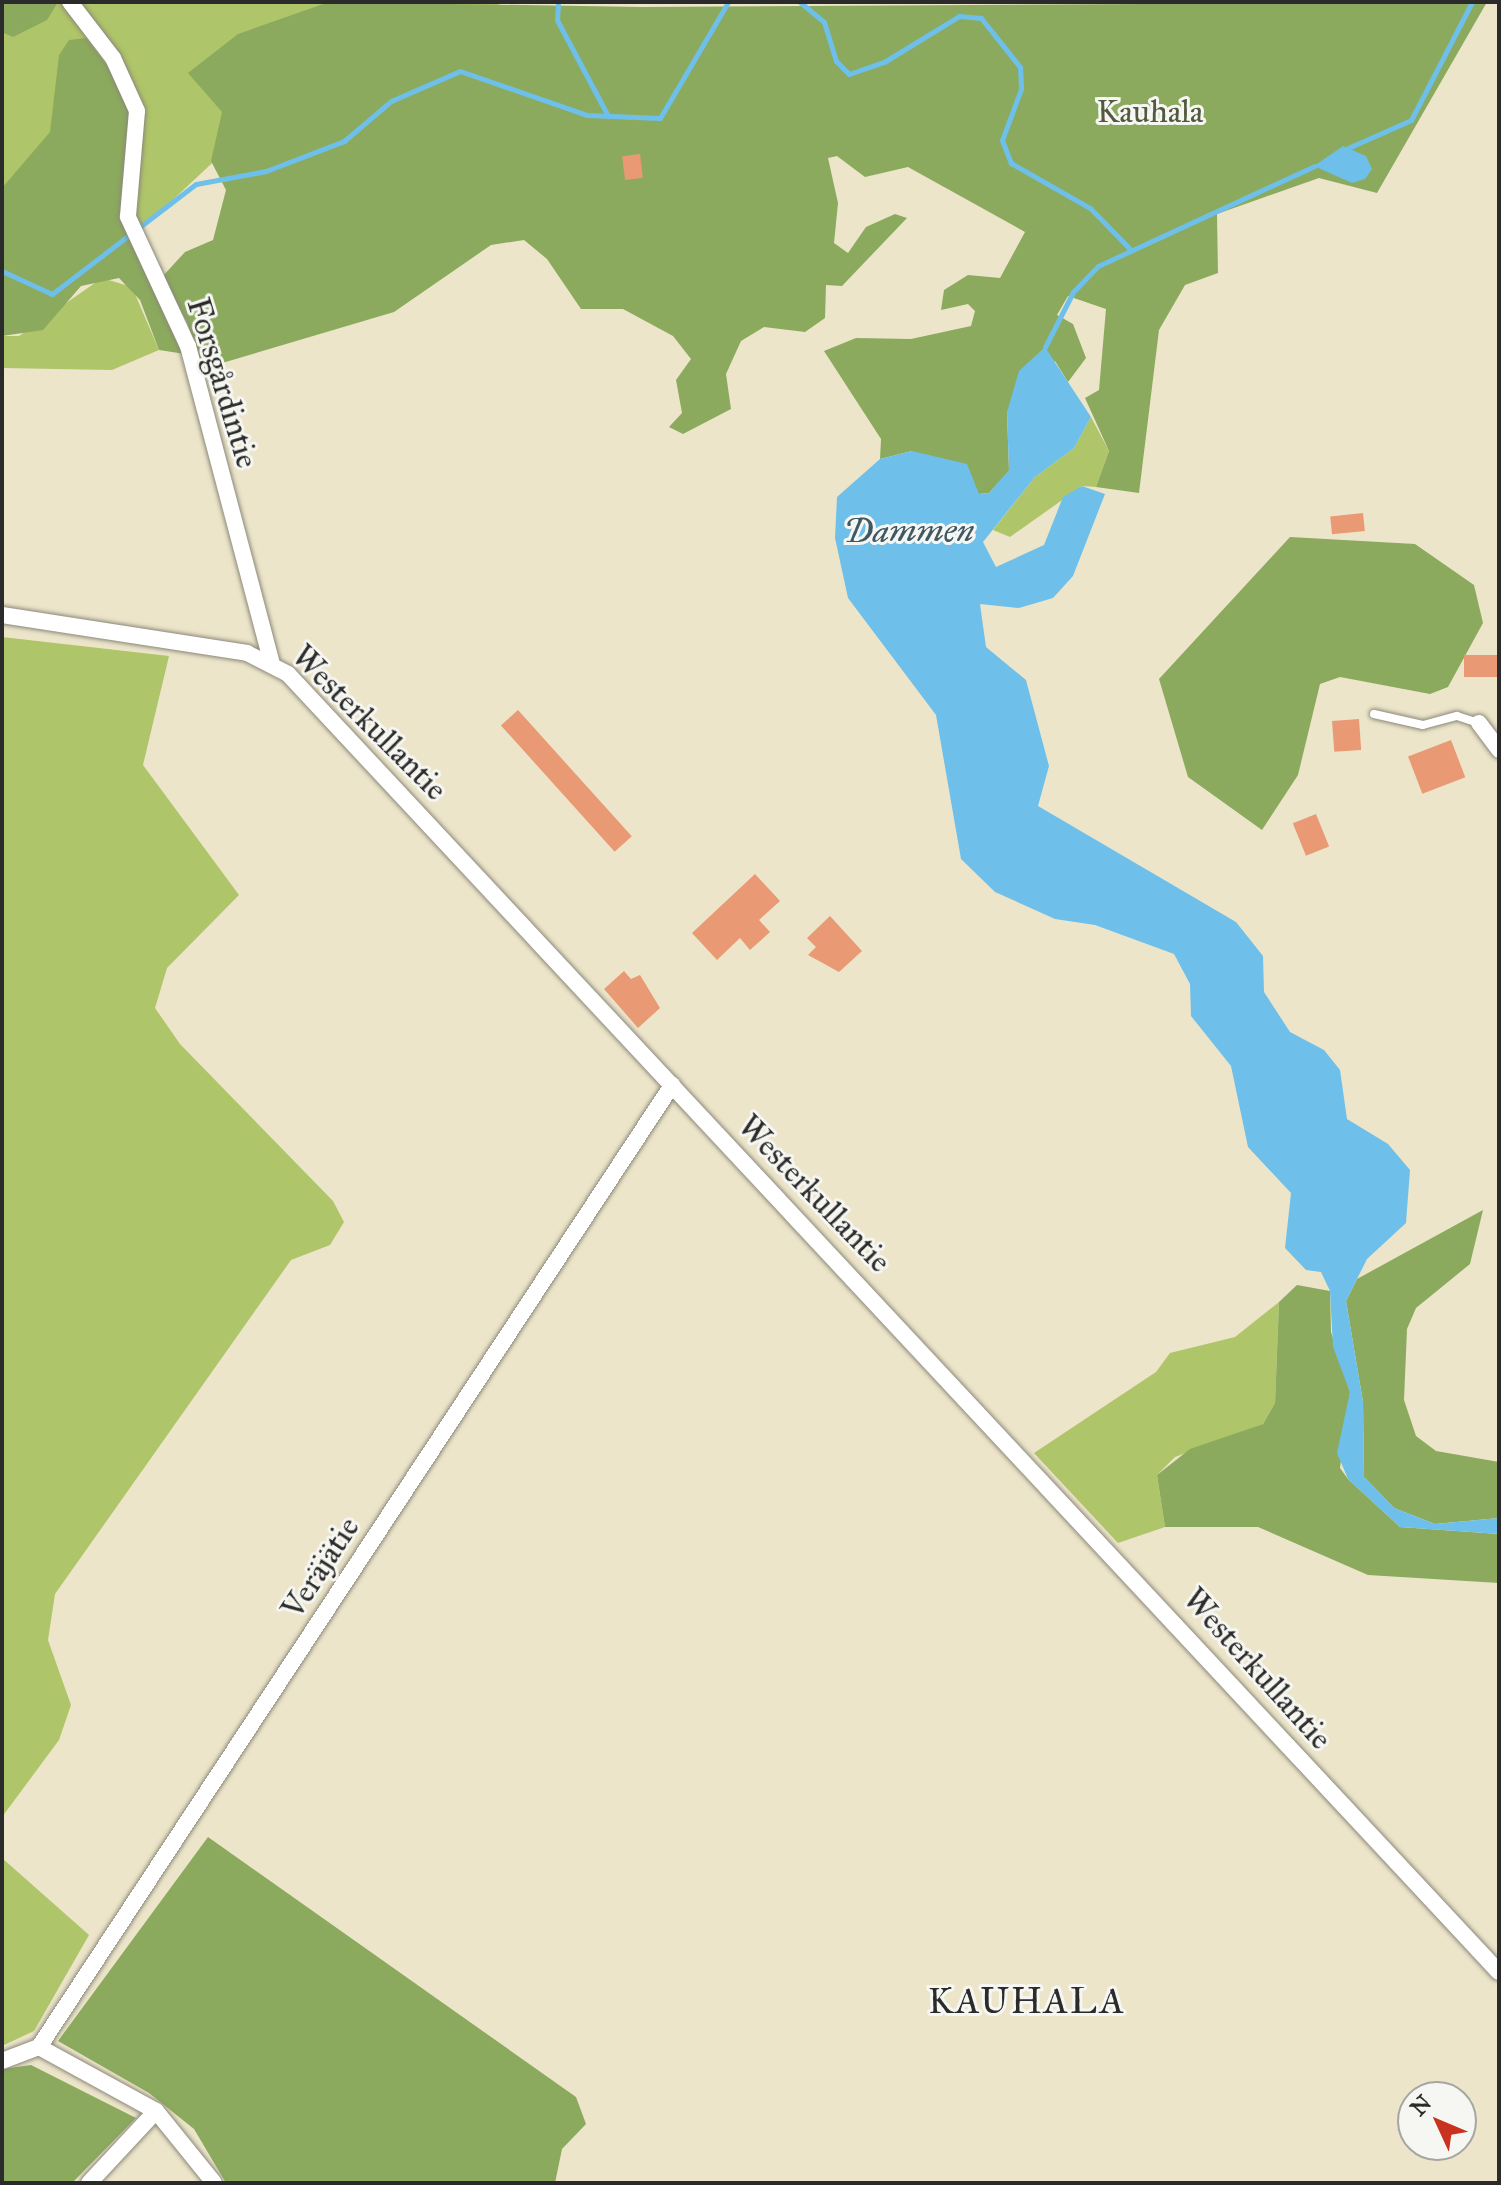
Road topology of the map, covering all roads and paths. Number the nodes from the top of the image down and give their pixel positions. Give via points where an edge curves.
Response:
1 (70, 2) edge
2 (2, 615) edge
3 (271, 661) junction
4 (1374, 714) dead end
5 (1479, 723) joint
6 (1499, 750) edge
7 (672, 1085) junction
8 (1499, 1972) edge
9 (39, 2047) junction
10 (2, 2061) edge
11 (156, 2111) junction
12 (89, 2183) edge
13 (214, 2183) edge

1 - 3 street, Forsgårdintie via 119,69 137,111 128,217 188,346
2 - 3 street, Westerkullantie
3 - 7 street, Westerkullantie
4 - 5 lane via 1423,725 1457,716
5 - 6 street
7 - 8 street, Westerkullantie
7 - 9 street, Veräjätie
9 - 10 street
9 - 11 street
11 - 12 street
11 - 13 street

